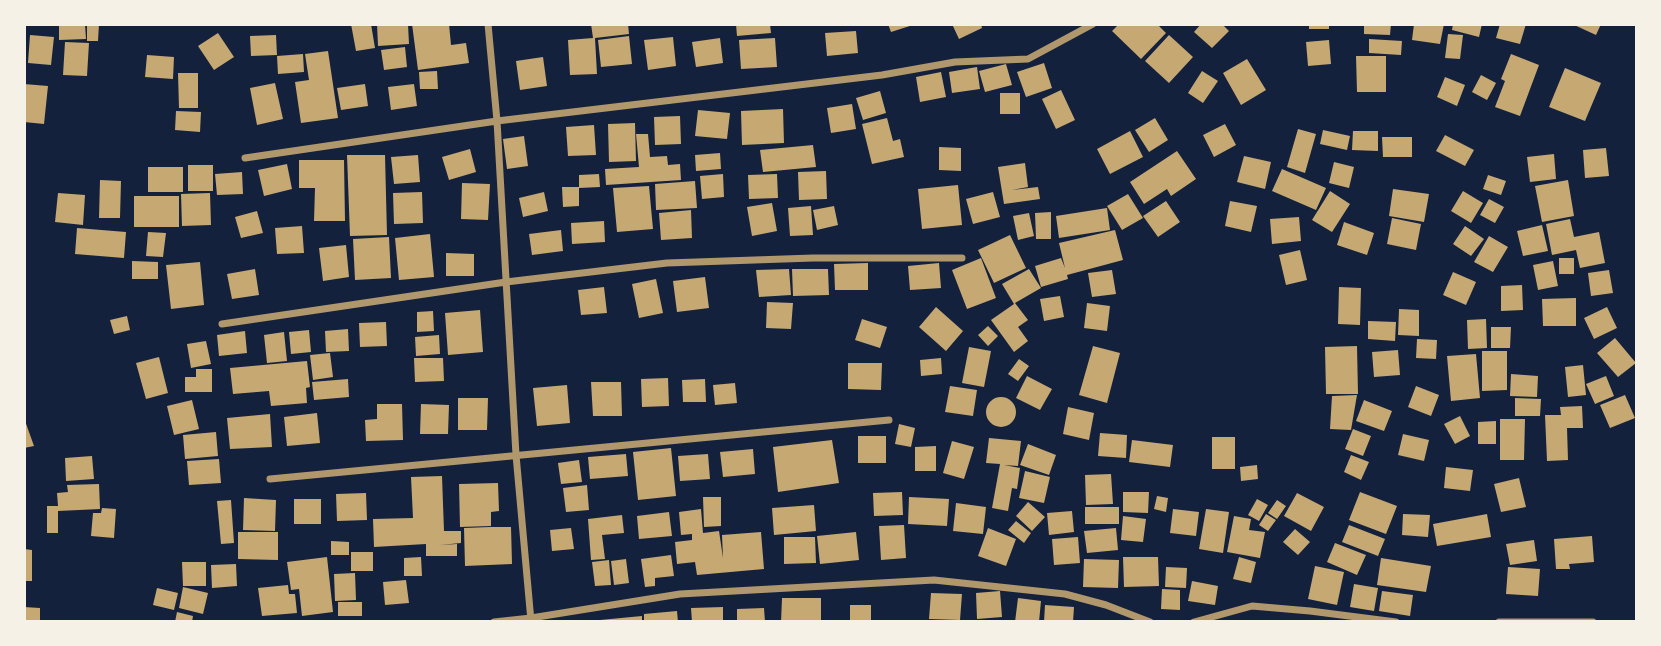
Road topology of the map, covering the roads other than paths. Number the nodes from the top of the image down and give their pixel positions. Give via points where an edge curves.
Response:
1 (488, 24) edge
2 (1093, 24) edge
3 (497, 121) junction
4 (245, 158) dead end
5 (961, 258) dead end
6 (506, 282) junction
7 (222, 324) dead end
8 (888, 420) dead end
9 (516, 455) junction
10 (270, 479) dead end
11 (531, 620) edge
12 (494, 621) edge
13 (1150, 621) edge
14 (1194, 621) edge
15 (1396, 621) edge
16 (1499, 621) edge
17 (1506, 621) edge
18 (1593, 621) edge

1 - 3 street
2 - 3 street via 1028,59 955,62
3 - 4 street
3 - 6 street
5 - 6 street via 667,263
6 - 7 street
6 - 9 street
8 - 9 street
9 - 10 street
9 - 11 street
11 - 12 street
11 - 13 street via 680,594 934,580 1065,594
14 - 15 street via 1252,606
16 - 17 street
17 - 18 street

